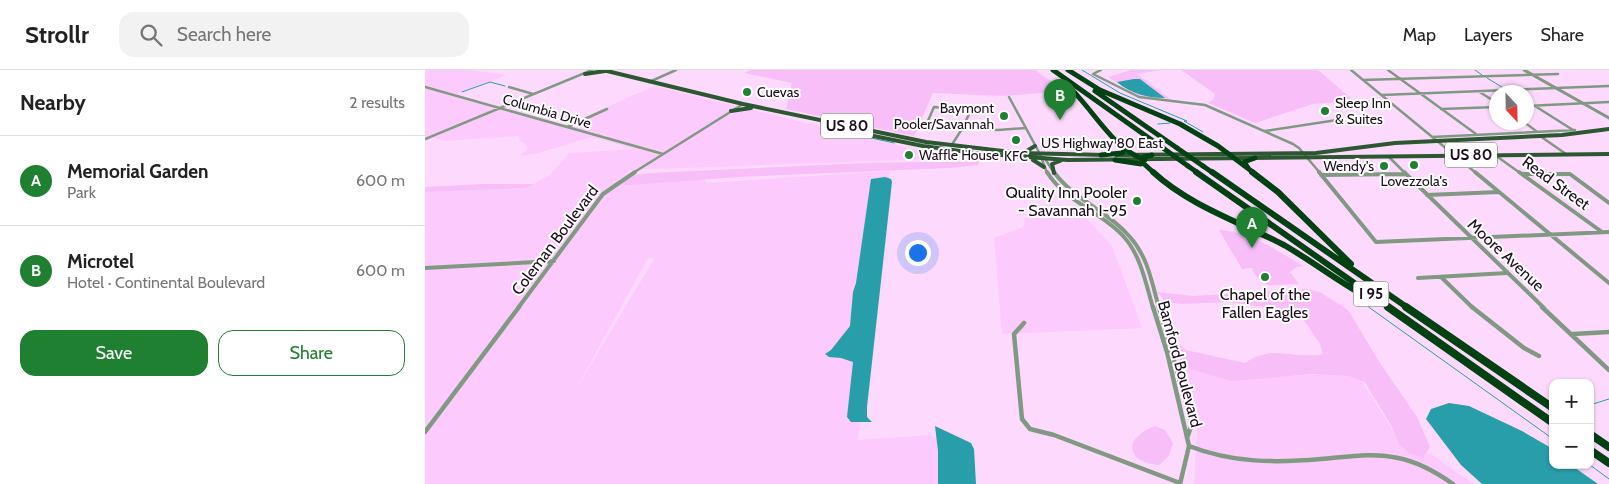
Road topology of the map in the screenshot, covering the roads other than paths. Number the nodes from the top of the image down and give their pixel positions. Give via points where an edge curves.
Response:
1 (603, 70) edge
2 (677, 70) edge
3 (1052, 70) edge
4 (1066, 70) edge
5 (1351, 70) edge
6 (1388, 70) edge
7 (1524, 70) edge
8 (589, 71) edge
9 (609, 71) junction
10 (1097, 71) edge
11 (1532, 74) junction
12 (1558, 74) dead end
13 (1399, 78) junction
14 (1363, 80) junction
15 (649, 82) junction
16 (425, 87) edge
17 (509, 87) dead end
18 (1557, 88) junction
19 (1609, 88) edge
20 (1478, 91) junction
21 (533, 94) junction
22 (1420, 94) junction
23 (1381, 95) junction
24 (1009, 97) dead end
25 (1489, 99) edge
26 (1609, 102) edge
27 (1583, 103) junction
28 (743, 104) junction
29 (1489, 106) edge
30 (1534, 106) joint
31 (498, 108) junction
32 (751, 108) junction
33 (607, 109) dead end
34 (1441, 109) junction
35 (731, 111) junction
36 (1609, 118) edge
37 (1337, 120) dead end
38 (567, 127) junction
39 (963, 128) junction
40 (1025, 128) junction
41 (1609, 129) edge
42 (1534, 130) edge
43 (1265, 131) junction
44 (1476, 134) junction
45 (1539, 134) junction
46 (425, 139) edge
47 (1434, 139) junction
48 (1381, 145) junction
49 (951, 146) junction
50 (1035, 146) junction
51 (1123, 147) junction
52 (967, 153) junction
53 (1018, 153) junction
54 (664, 154) junction
55 (1227, 154) junction
56 (1565, 154) junction
57 (1133, 155) junction
58 (1152, 155) junction
59 (1304, 155) junction
60 (1454, 155) junction
61 (1495, 155) junction
62 (1608, 155) edge
63 (1101, 156) junction
64 (1388, 156) junction
65 (1043, 157) junction
66 (1027, 158) junction
67 (1116, 158) junction
68 (1234, 158) junction
69 (1255, 158) junction
70 (1068, 160) junction
71 (1143, 160) junction
72 (1044, 167) junction
73 (1147, 168) junction
74 (1250, 170) junction
75 (1054, 173) junction
76 (1406, 174) junction
77 (1523, 174) junction
78 (1321, 175) junction
79 (1499, 192) junction
80 (1427, 195) junction
81 (1609, 203) edge
82 (1602, 232) junction
83 (1609, 232) edge
84 (1551, 235) junction
85 (1470, 238) junction
86 (554, 261) junction
87 (425, 268) edge
88 (1507, 273) junction
89 (1441, 276) junction
90 (1418, 278) dead end
91 (1609, 282) edge
92 (1403, 305) junction
93 (1387, 306) junction
94 (1024, 323) dead end
95 (1609, 332) edge
96 (1573, 334) junction
97 (1539, 356) dead end
98 (1609, 370) edge
99 (1549, 405) edge
100 (1549, 420) edge
101 (425, 432) edge
102 (1594, 437) edge
103 (1187, 439) junction
104 (1189, 446) junction
105 (1609, 447) edge
106 (1594, 453) edge
107 (1609, 463) edge
108 (1180, 484) edge
109 (1453, 484) edge

1 - 9 main road, US Highway 80 East / US 80
2 - 15 street
3 - 51 highway via 1087,103
3 - 93 highway, I 95, bridge
4 - 55 highway via 1100,90 1195,131
4 - 92 highway, I 95, bridge
5 - 14 street
6 - 13 street
7 - 11 street
8 - 9 main road
8 - 21 street
9 - 15 main road, US Highway 80 East / US 80
10 - 43 street via 1132,95 1205,105
11 - 12 street
11 - 13 street
11 - 18 street
13 - 14 street
13 - 22 street
14 - 23 street
15 - 28 main road, US Highway 80 East / US 80
16 - 31 street, Columbia Drive
17 - 21 street
18 - 19 street
18 - 20 street
18 - 27 street
20 - 22 street
20 - 25 street
21 - 31 street
22 - 23 street
22 - 34 street
23 - 47 street
24 - 40 street
26 - 27 street
27 - 30 street
27 - 36 street
28 - 32 main road, US 80
28 - 35 street, Coleman Boulevard
28 - 49 main road, US Highway 80 East / US 80
29 - 34 street
30 - 45 street via 1574,130
31 - 38 street, Columbia Drive
31 - 46 street
32 - 35 main road
32 - 52 main road, US Highway 80 East / US 80
33 - 38 street
34 - 44 street
35 - 54 street, Coleman Boulevard
37 - 43 street
38 - 54 street, Columbia Drive
39 - 39 street via 971,110 934,108 926,122
39 - 40 street
39 - 49 street
40 - 50 street
41 - 45 main road, US Highway 80 East / US 80
42 - 45 street
43 - 59 street via 1293,144
44 - 45 street
44 - 47 street
45 - 47 main road, US Highway 80 East / US 80
45 - 56 street
47 - 48 main road, US Highway 80 East / US 80
47 - 60 street
48 - 59 main road, US Highway 80 East / US 80
48 - 64 main road via 1371,150
49 - 53 main road, US Highway 80 East / US 80
50 - 53 main road
50 - 65 street
51 - 57 highway
51 - 63 highway via 1122,153
52 - 65 main road
52 - 66 main road, US Highway 80 East / US 80
53 - 65 main road, US Highway 80 East / US 80
54 - 86 street, Coleman Boulevard via 603,194
55 - 58 main road, US Highway 80 East / US 80
55 - 59 main road, US Highway 80 East / US 80
55 - 68 highway
56 - 61 main road, US Highway 80 East / US 80
56 - 62 main road, US Highway 80 East / US 80
57 - 58 main road, US Highway 80 East / US 80
57 - 67 main road, US Highway 80 East / US 80
57 - 71 highway
58 - 71 highway
59 - 64 main road, US Highway 80 East / US 80
59 - 69 main road, US Highway 80 East / US 80
59 - 78 street
60 - 61 main road, US Highway 80 East / US 80
60 - 64 main road, US Highway 80 East / US 80
60 - 79 street
61 - 77 street, Read Street
63 - 65 main road, US Highway 80 East / US 80
63 - 67 main road, US Highway 80 East / US 80
64 - 76 street, Moore Avenue
65 - 66 main road, US Highway 80 East / US 80
65 - 67 main road
65 - 70 main road, US Highway 80 East / US 80
65 - 72 street, Bamford Boulevard
65 - 75 street, Bamford Boulevard
66 - 72 main road
67 - 70 main road, US Highway 80 East / US 80
67 - 71 main road, US Highway 80 East / US 80
67 - 73 highway via 1134,161
68 - 69 main road, US Highway 80 East / US 80
68 - 71 main road, US Highway 80 East / US 80
68 - 74 highway
69 - 74 highway via 1244,162
70 - 75 main road via 1052,164
71 - 73 highway
72 - 103 street, Bamford Boulevard via 1063,190 1114,227 1137,258 1167,352
73 - 93 highway via 1196,204 1284,245 1362,295
74 - 92 highway via 1290,203 1349,263
75 - 103 street, Bamford Boulevard via 1069,189 1115,221 1133,239 1146,262 1192,424
76 - 78 street
76 - 80 street, Moore Avenue
77 - 81 street via 1570,174
77 - 82 street, Read Street
78 - 85 street via 1376,242
79 - 80 street
79 - 84 street
80 - 85 street, Moore Avenue
82 - 83 street
82 - 84 street
84 - 85 street
84 - 91 street
85 - 88 street, Moore Avenue
86 - 87 street
86 - 101 street, Coleman Boulevard
88 - 89 street
88 - 96 street, Moore Avenue
89 - 90 street
89 - 97 street via 1472,307 1521,346
92 - 99 highway, I 95
93 - 100 highway, I 95
94 - 108 street via 1014,334 1025,425
95 - 96 street
96 - 98 street, Moore Avenue
102 - 105 highway
103 - 104 street, Bamford Boulevard
104 - 108 street, Bamford Boulevard
104 - 109 street, Bamford Boulevard via 1219,457 1268,461 1387,455 1427,468
106 - 107 highway

